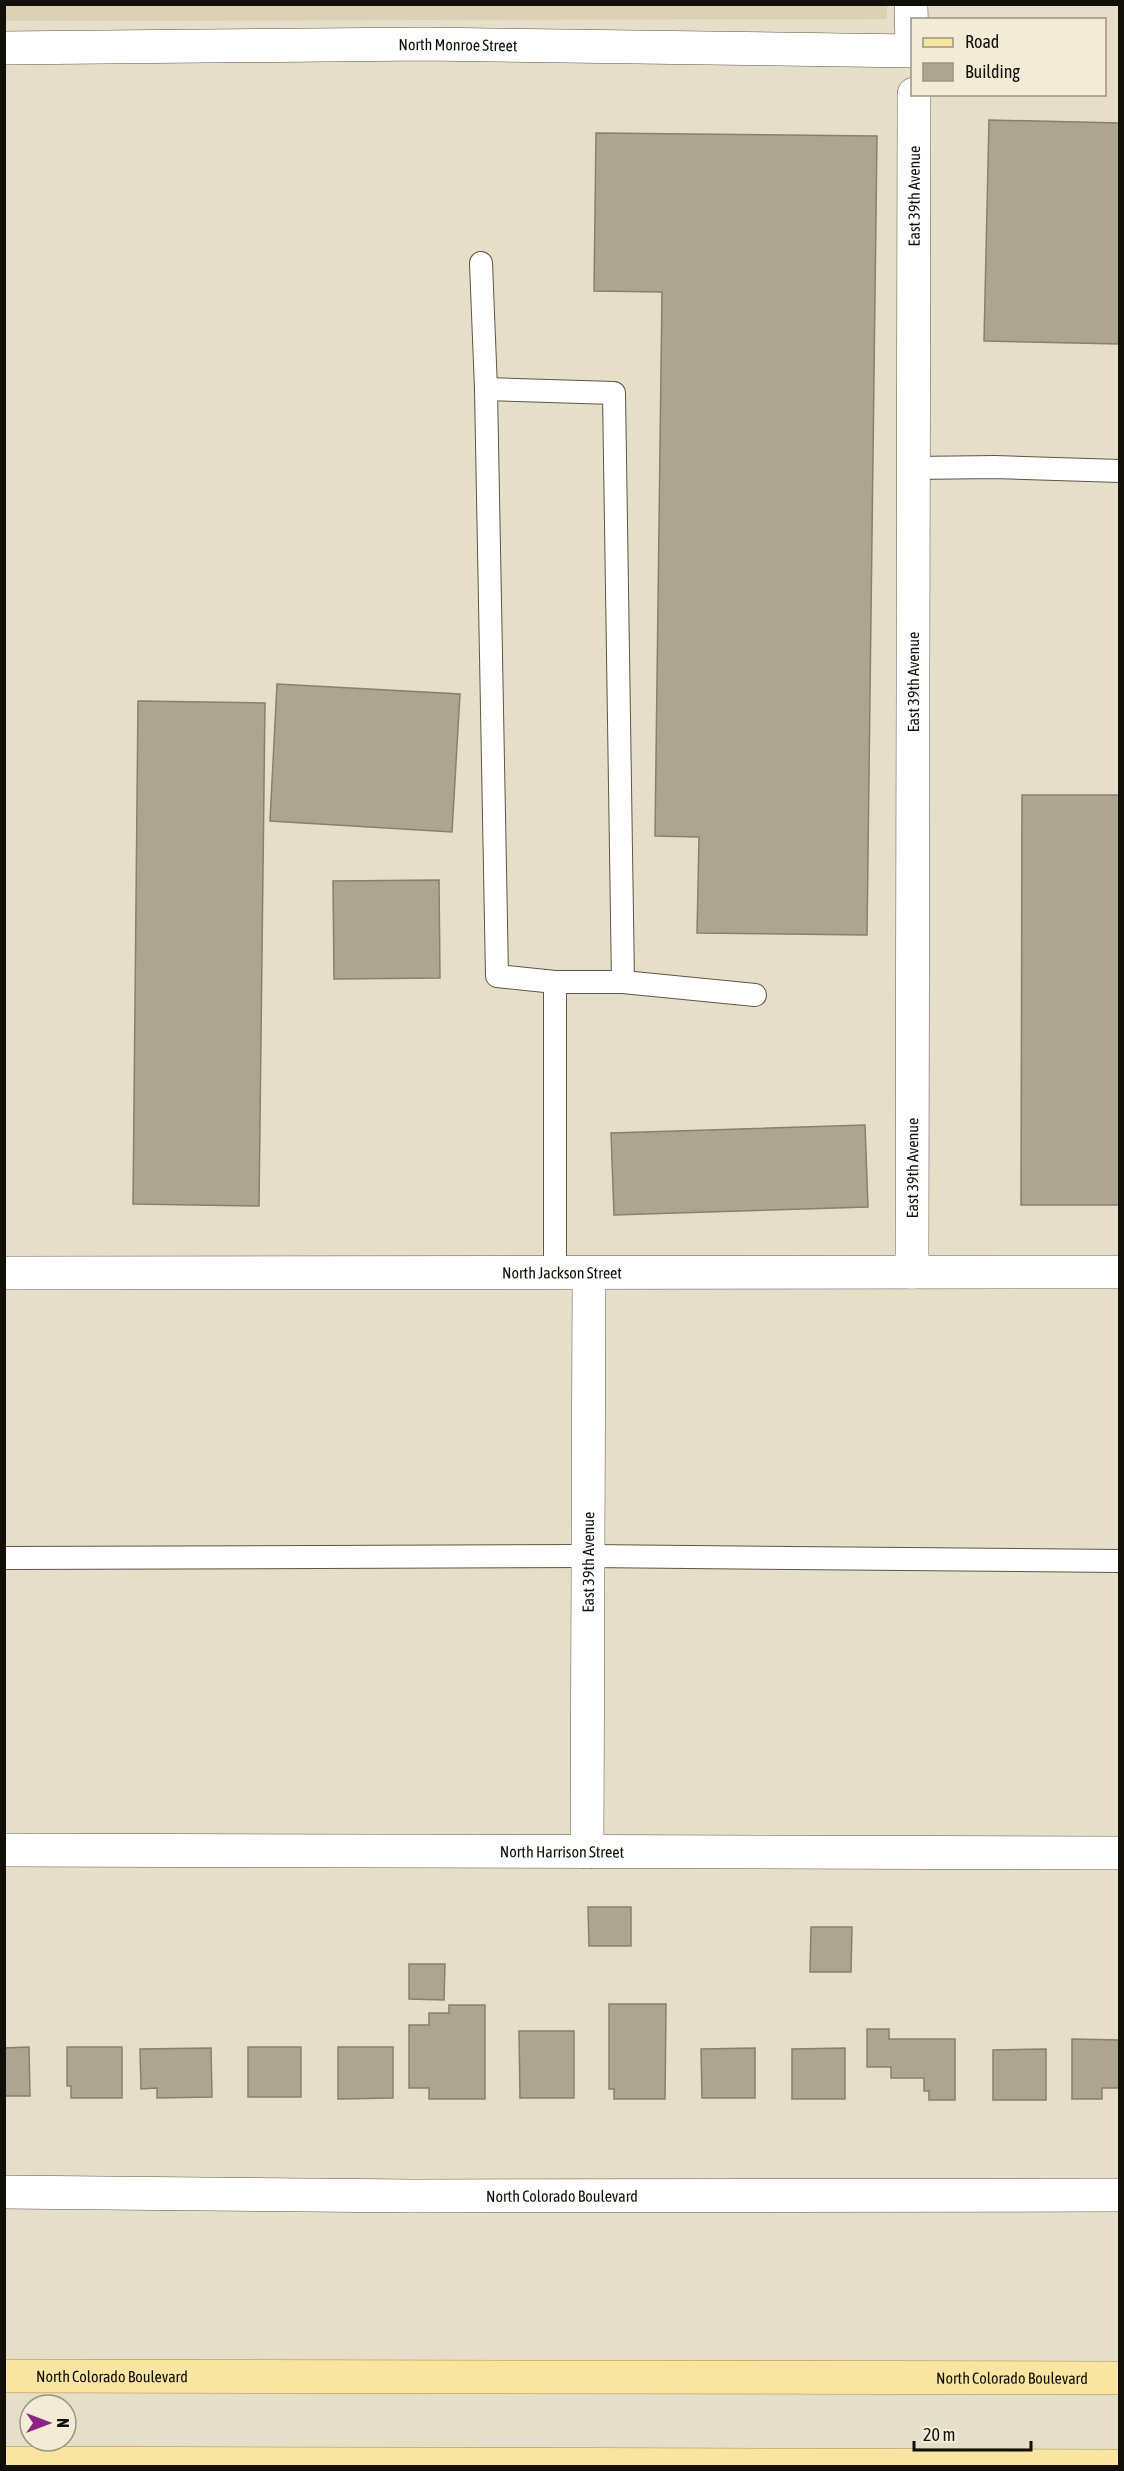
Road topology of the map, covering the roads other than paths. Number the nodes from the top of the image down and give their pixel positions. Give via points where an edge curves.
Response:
1 (4, 48) edge
2 (911, 50) edge
3 (914, 96) edge
4 (481, 263) dead end
5 (486, 389) junction
6 (913, 468) junction
7 (1119, 471) edge
8 (555, 982) junction
9 (624, 982) junction
10 (755, 995) dead end
11 (912, 1272) junction
12 (1119, 1272) edge
13 (4, 1273) edge
14 (555, 1274) junction
15 (589, 1274) junction
16 (589, 1556) junction
17 (4, 1558) edge
18 (1119, 1561) edge
19 (4, 1850) edge
20 (587, 1852) junction
21 (1119, 1853) edge
22 (4, 2192) edge
23 (1119, 2195) edge
24 (4, 2376) edge
25 (1119, 2378) edge
26 (4, 2463) edge
27 (1119, 2466) edge

1 - 2 street, North Monroe Street via 425,44
3 - 6 street, East 39th Avenue
4 - 5 lane
5 - 8 lane via 497,976
5 - 9 lane via 614,393
6 - 7 lane
6 - 11 street, East 39th Avenue
8 - 9 lane
8 - 14 lane
9 - 10 lane
11 - 12 street, North Jackson Street
11 - 15 street, North Jackson Street
13 - 14 street, North Jackson Street
14 - 15 street, North Jackson Street
15 - 16 street, East 39th Avenue
16 - 17 lane
16 - 18 lane
16 - 20 street, East 39th Avenue
19 - 20 street, North Harrison Street
20 - 21 street, North Harrison Street
22 - 23 street, North Colorado Boulevard
24 - 25 main road, North Colorado Boulevard
26 - 27 main road

